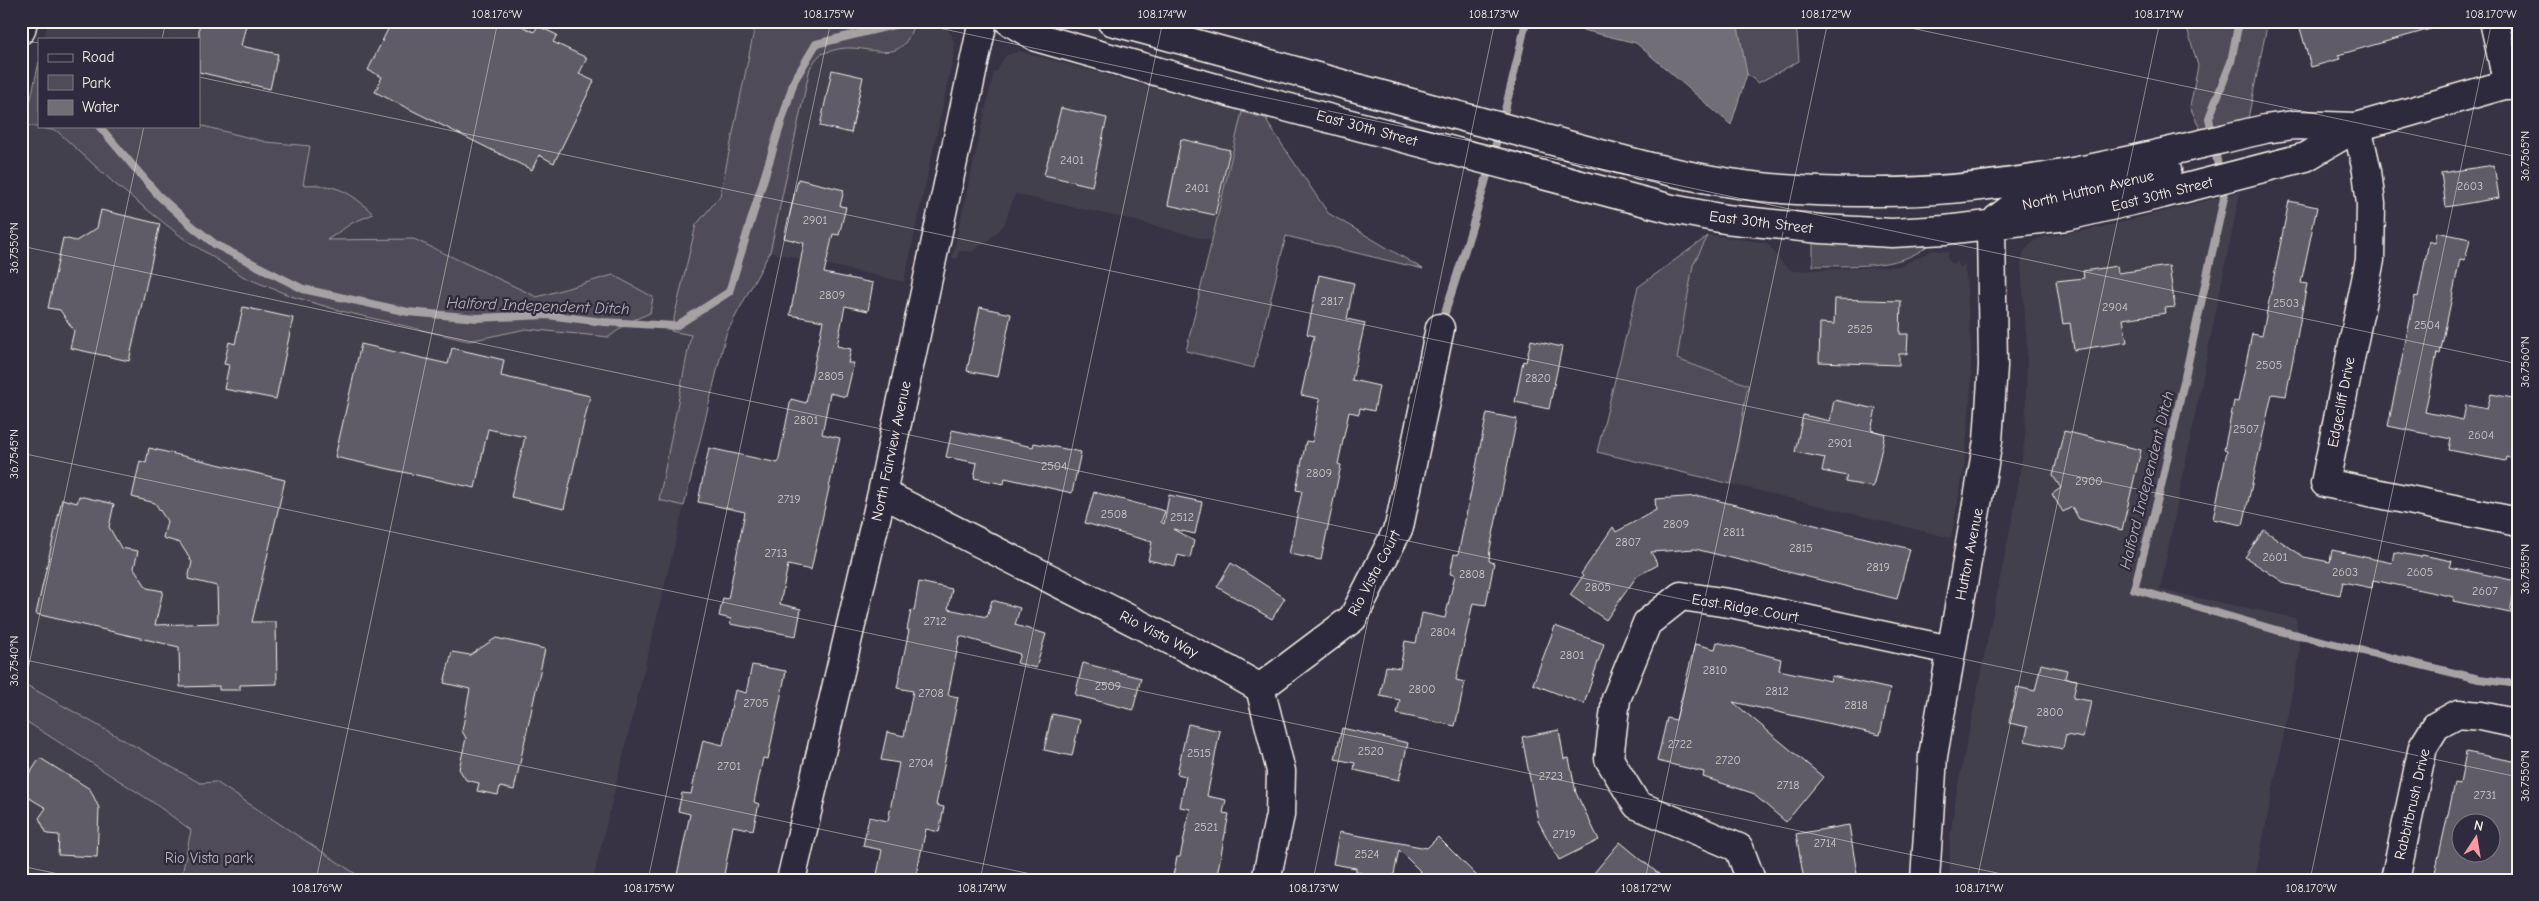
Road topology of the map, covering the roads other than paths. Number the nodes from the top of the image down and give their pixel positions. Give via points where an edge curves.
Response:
1 (23, 21) edge
2 (983, 21) edge
3 (1009, 21) edge
4 (1111, 21) edge
5 (2494, 21) edge
6 (21, 30) edge
7 (2513, 83) edge
8 (2357, 127) junction
9 (2214, 141) junction
10 (1943, 190) junction
11 (1991, 226) junction
12 (1440, 328) dead end
13 (882, 493) junction
14 (2518, 522) edge
15 (1950, 650) junction
16 (1260, 688) junction
17 (2518, 724) edge
18 (791, 880) edge
19 (1266, 880) edge
20 (1751, 880) edge
21 (1925, 880) edge
22 (2395, 880) edge

1 - 6 main road
2 - 13 main road, North Fairview Avenue
3 - 11 main road, East 30th Street via 1036,37 1672,209 1725,219 1855,231 1910,232
4 - 10 main road via 1678,174 1733,184 1806,190
5 - 7 main road
7 - 8 main road, East 30th Street
8 - 9 main road via 2294,125
8 - 11 main road, East 30th Street via 2306,157 2068,216
8 - 14 main road, Edgecliff Drive via 2371,204 2370,260 2325,483
9 - 10 main road via 2070,174
9 - 11 main road, North Hutton Avenue via 2180,165 2156,175 2027,202 1999,215
10 - 11 main road via 1970,202
11 - 15 main road, Hutton Avenue via 1993,366 1990,417 1977,514
12 - 16 main road, Rio Vista Court via 1395,535 1353,618
13 - 16 main road, Rio Vista Way
13 - 18 main road, North Fairview Avenue
15 - 20 main road, East Ridge Court via 1735,604 1681,596 1646,623 1616,700 1609,759 1637,805 1739,848
15 - 21 main road, Hutton Avenue via 1933,756
16 - 19 main road via 1281,771 1280,815
17 - 22 main road, Rabbitbrush Drive via 2458,714 2436,726 2423,747

